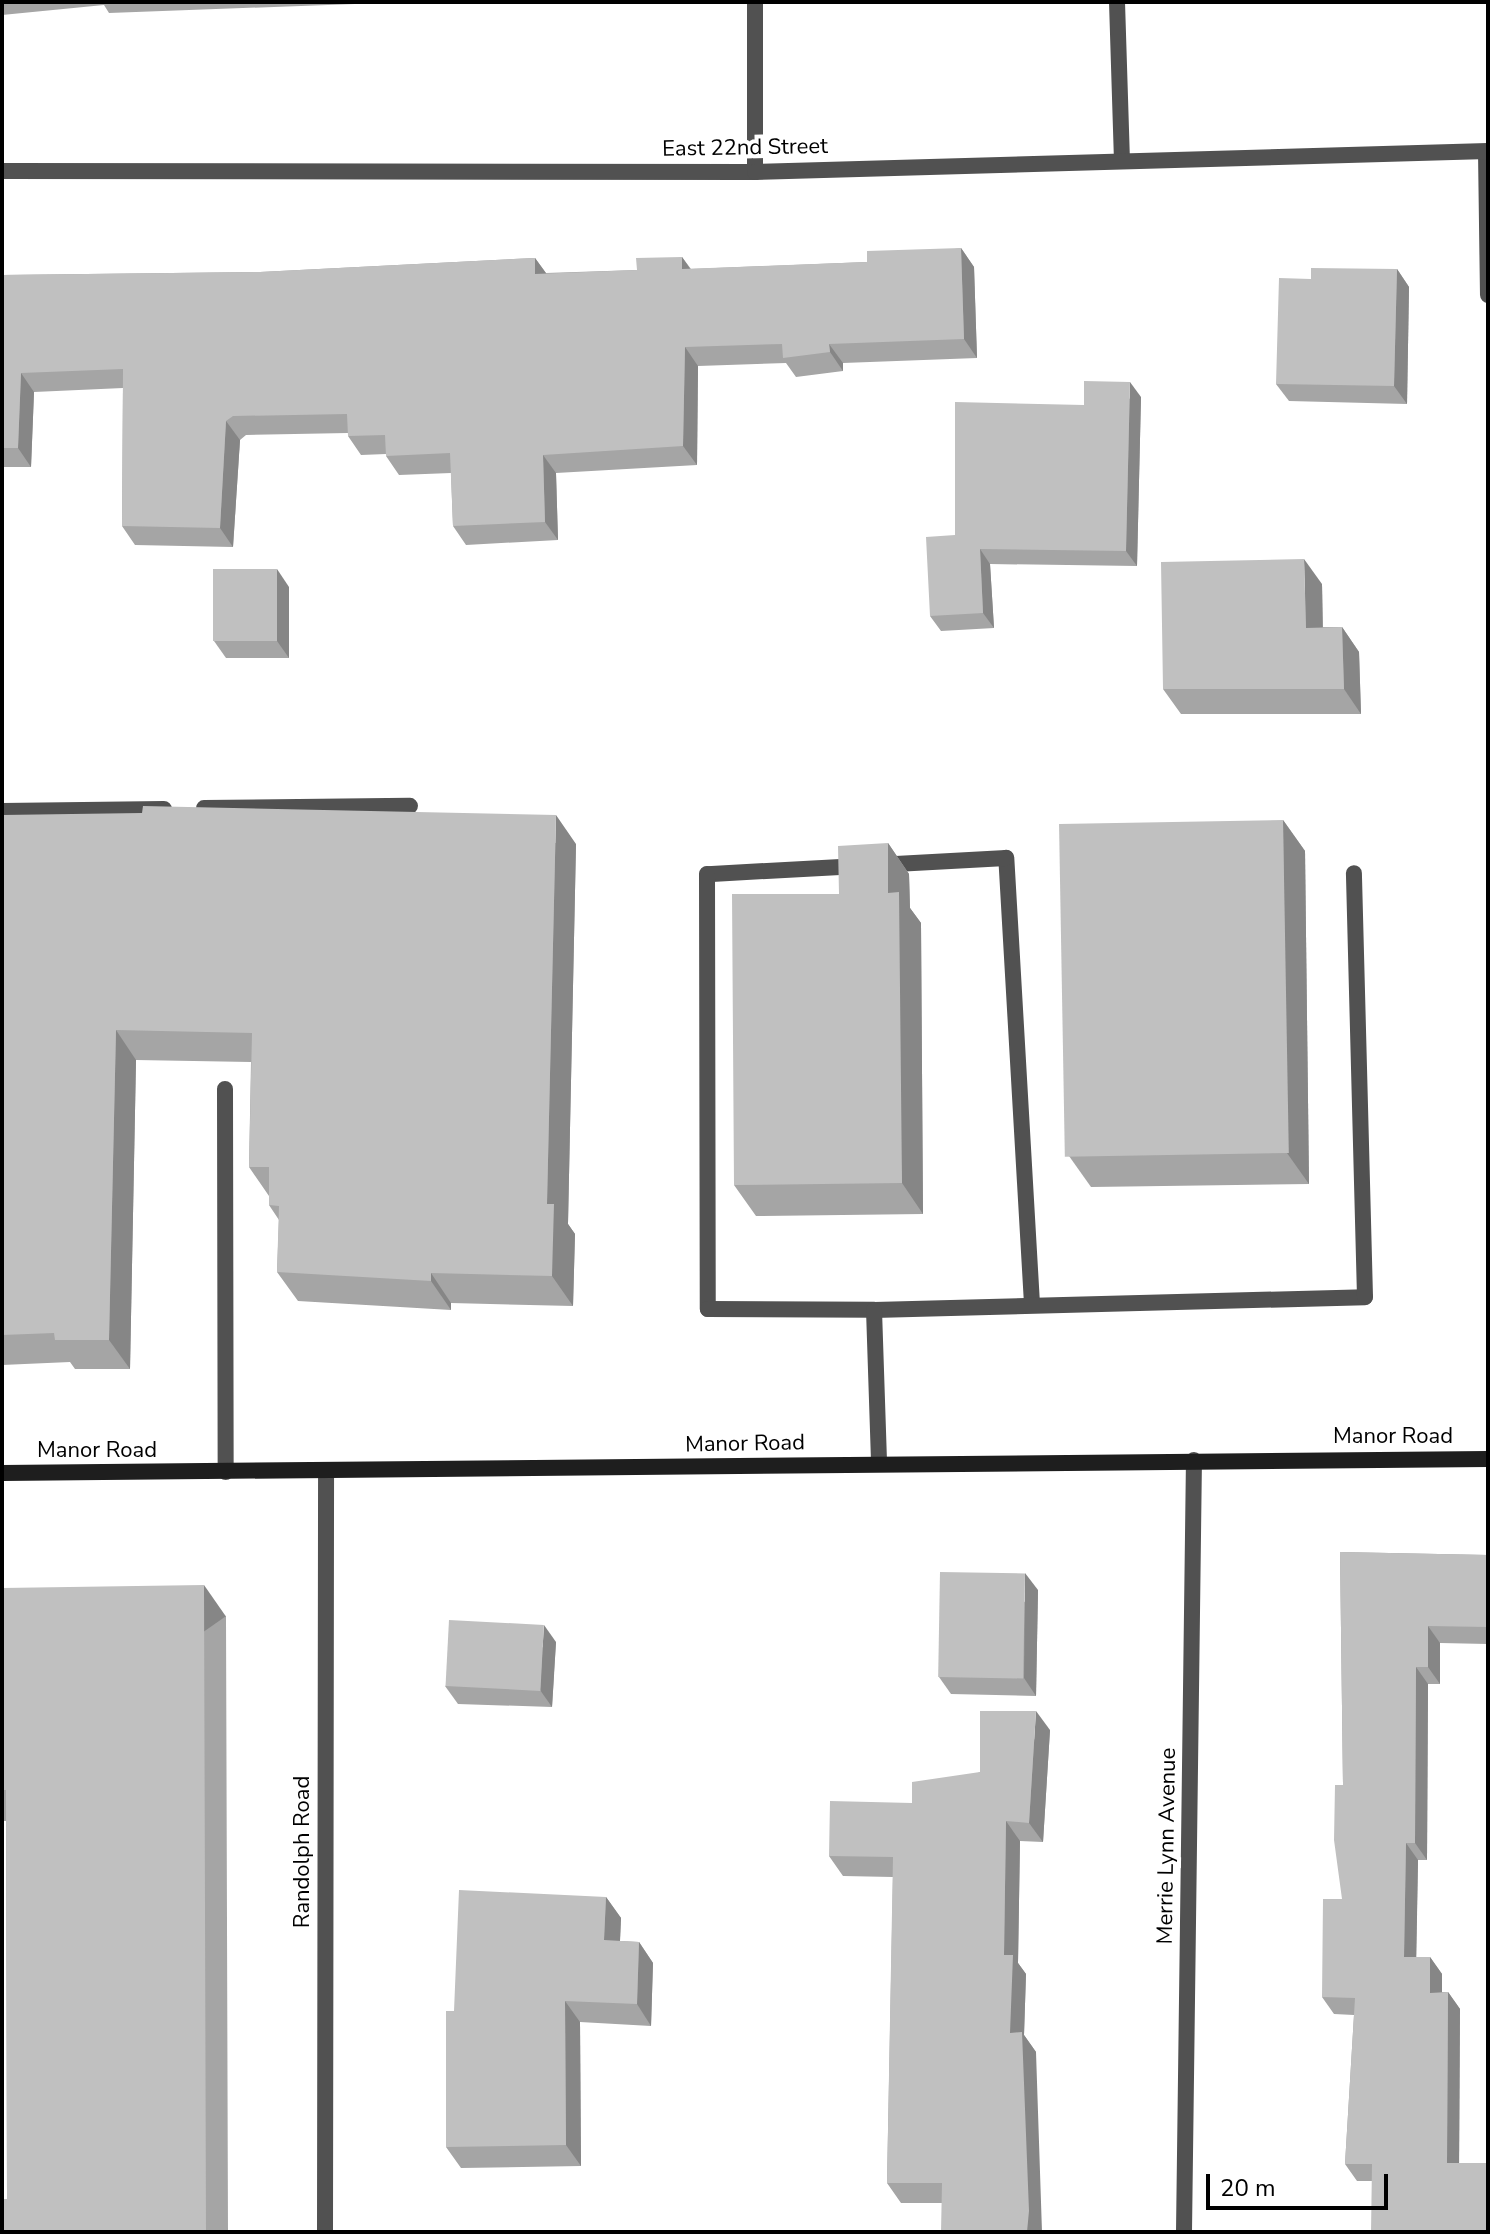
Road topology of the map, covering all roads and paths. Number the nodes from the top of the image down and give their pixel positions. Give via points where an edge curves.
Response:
1 (755, 2) edge
2 (1117, 2) edge
3 (1487, 152) edge
4 (1122, 157) junction
5 (2, 171) edge
6 (755, 172) junction
7 (1488, 295) edge
8 (410, 806) dead end
9 (2, 811) edge
10 (1354, 873) dead end
11 (225, 1089) dead end
12 (1032, 1304) junction
13 (874, 1310) junction
14 (1488, 1459) edge
15 (1194, 1460) junction
16 (879, 1464) junction
17 (326, 1471) junction
18 (226, 1472) junction
19 (2, 1473) edge
20 (325, 2232) edge
21 (1184, 2232) edge

1 - 6 street
2 - 4 street
3 - 4 street, East 22nd Street
3 - 7 street
4 - 6 street, East 22nd Street
5 - 6 street, East 22nd Street
8 - 9 street
10 - 12 street via 1365,1297
11 - 18 street
12 - 13 street
12 - 13 street via 1006,858 707,874 708,1309
13 - 16 street
14 - 15 main road, Manor Road
15 - 16 main road, Manor Road
15 - 21 street, Merrie Lynn Avenue
16 - 17 main road, Manor Road
17 - 18 main road, Manor Road
17 - 20 street, Randolph Road
18 - 19 main road, Manor Road

